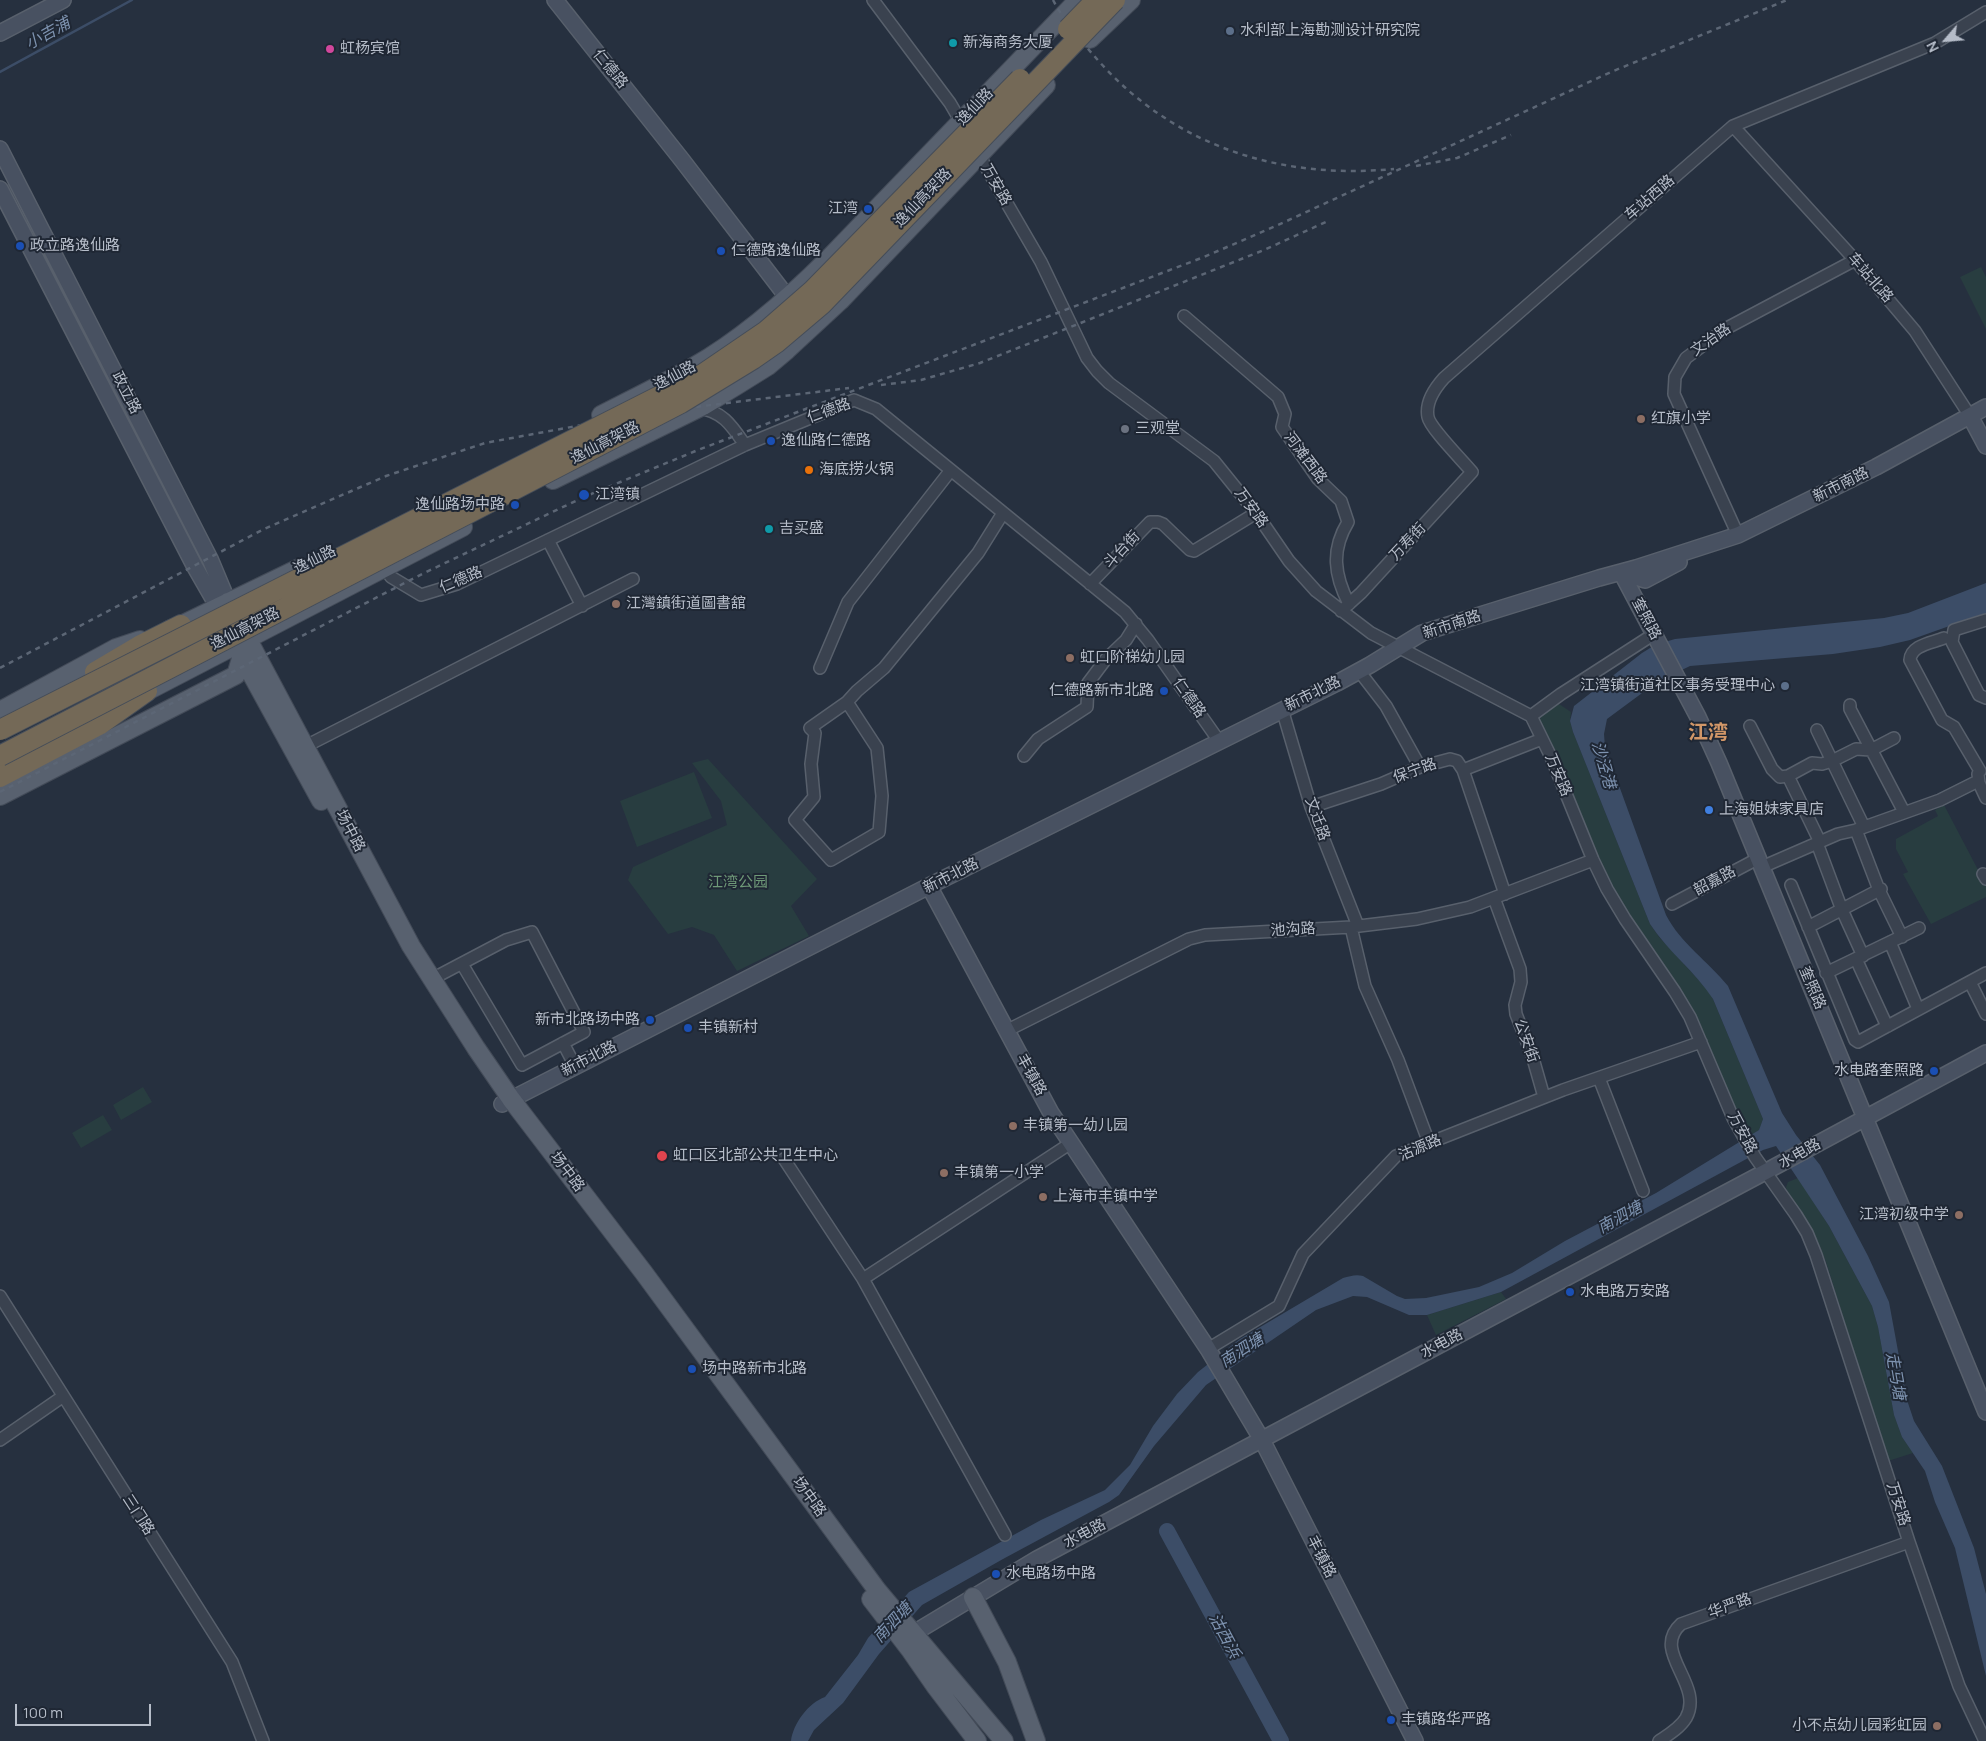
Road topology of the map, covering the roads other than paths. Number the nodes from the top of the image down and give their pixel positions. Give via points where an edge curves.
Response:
1 (63, 0) edge
2 (555, 0) edge
3 (873, 0) edge
4 (1096, 0) edge
5 (1115, 0) edge
6 (1131, 0) edge
7 (1076, 3) edge
8 (1986, 12) edge
9 (1098, 31) junction
10 (0, 33) edge
11 (961, 122) junction
12 (1733, 126) junction
13 (0, 149) edge
14 (980, 156) junction
15 (0, 188) edge
16 (1855, 260) junction
17 (788, 298) junction
18 (1184, 316) dead end
19 (811, 328) junction
20 (1986, 407) edge
21 (698, 408) junction
22 (1970, 416) junction
23 (745, 446) junction
24 (1986, 446) edge
25 (950, 470) junction
26 (1472, 472) joint
27 (1003, 513) junction
28 (1256, 513) junction
29 (1738, 535) junction
30 (364, 536) junction
31 (548, 540) junction
32 (385, 569) junction
33 (1621, 572) junction
34 (633, 579) dead end
35 (1090, 584) junction
36 (223, 605) junction
37 (582, 606) junction
38 (1345, 607) junction
39 (1986, 620) edge
40 (1136, 624) junction
41 (181, 626) junction
42 (1944, 638) dead end
43 (1656, 639) junction
44 (1399, 647) junction
45 (241, 648) junction
46 (820, 668) dead end
47 (1359, 671) junction
48 (147, 691) junction
49 (1986, 698) edge
50 (848, 702) junction
51 (1850, 705) dead end
52 (1282, 709) junction
53 (0, 711) edge
54 (1531, 716) junction
55 (0, 721) edge
56 (1750, 726) dead end
57 (0, 730) edge
58 (1817, 730) dead end
59 (1894, 738) dead end
60 (1542, 739) junction
61 (1220, 741) junction
62 (306, 746) junction
63 (1871, 750) junction
64 (0, 756) edge
65 (1024, 756) dead end
66 (1832, 761) junction
67 (1420, 767) junction
68 (0, 768) edge
69 (1463, 770) junction
70 (1981, 774) edge
71 (1788, 776) junction
72 (0, 777) edge
73 (0, 796) edge
74 (1986, 798) edge
75 (1312, 807) junction
76 (1904, 812) junction
77 (1860, 828) junction
78 (1819, 842) junction
79 (1593, 860) junction
80 (1760, 863) junction
81 (1791, 885) dead end
82 (930, 886) junction
83 (1880, 890) junction
84 (1500, 896) junction
85 (1672, 904) dead end
86 (1842, 910) junction
87 (1355, 927) junction
88 (1808, 927) junction
89 (1919, 928) dead end
90 (1902, 937) junction
91 (1890, 942) junction
92 (1859, 958) junction
93 (462, 964) junction
94 (1826, 973) junction
95 (1977, 978) edge
96 (432, 979) junction
97 (1986, 998) edge
98 (1918, 1009) junction
99 (1986, 1014) edge
100 (1888, 1026) junction
101 (1006, 1031) junction
102 (1701, 1042) junction
103 (563, 1043) junction
104 (1986, 1053) edge
105 (575, 1066) junction
106 (1599, 1078) junction
107 (1544, 1098) junction
108 (506, 1101) junction
109 (1866, 1118) junction
110 (1071, 1143) junction
111 (1429, 1143) junction
112 (784, 1159) dead end
113 (1765, 1172) junction
114 (1642, 1191) dead end
115 (863, 1279) junction
116 (0, 1296) edge
117 (1210, 1352) junction
118 (62, 1397) junction
119 (1986, 1412) edge
120 (0, 1440) edge
121 (1262, 1440) junction
122 (1006, 1535) dead end
123 (1910, 1542) junction
124 (973, 1597) junction
125 (903, 1631) junction
126 (942, 1668) junction
127 (263, 1741) edge
128 (966, 1741) edge
129 (976, 1741) edge
130 (991, 1741) edge
131 (1004, 1741) edge
132 (1036, 1741) edge
133 (1415, 1741) edge
134 (1659, 1741) edge
135 (1985, 1741) edge

1 - 10 street
2 - 17 street, 仁德路
3 - 11 street, 万安路
4 - 57 highway, 逸仙高架路, bridge via 813,290 745,346 683,386
5 - 64 highway, 逸仙高架路, bridge via 822,304 753,360 681,403
6 - 9 main road
7 - 9 main road via 1072,15 1078,28 1090,33
7 - 11 main road, 逸仙路
8 - 12 street, 车站西路 via 1934,43
9 - 14 main road
11 - 14 street, 万安路
11 - 17 main road, 逸仙路
12 - 16 street, 车站北路
12 - 26 street, 车站西路 via 1439,384 1428,408 1429,421
13 - 36 street, 政立路 via 210,558
14 - 19 main road
14 - 28 street, 万安路 via 1041,262 1096,371 1214,461
15 - 36 street, 政立路 via 195,567
16 - 22 street, 车站北路 via 1915,331
16 - 29 street, 文治路 via 1725,329 1686,358 1675,377 1674,394
17 - 19 street, 仁德路
17 - 30 main road, 逸仙路 via 756,325 694,366
18 - 38 street, 河滩西路 via 1278,398 1285,414 1282,427 1318,479 1341,501 1348,522 1341,534 1336,563
19 - 21 main road via 768,366
20 - 22 street, 新市南路
21 - 23 street via 725,418
21 - 32 main road via 512,500
22 - 24 street, 车站北路
22 - 29 street, 新市南路 via 1876,468
23 - 25 street, 仁德路 via 854,400 876,410
23 - 31 street, 仁德路
25 - 27 street, 仁德路
25 - 46 street via 848,602
26 - 38 street, 万寿街
27 - 35 street, 仁德路
27 - 50 street via 978,553 953,584 884,668
28 - 35 street, 斗台街 via 1194,551 1162,524 1150,522
28 - 38 street, 万安路 via 1304,580
29 - 33 street, 新市南路
30 - 32 street, 仁德路
30 - 36 main road, 逸仙路
31 - 32 street, 仁德路 via 457,584 422,595 391,577
31 - 37 street
32 - 45 main road
33 - 43 street, 奎照路
33 - 44 street, 新市南路 via 1422,633
34 - 37 street
35 - 40 street, 仁德路
36 - 41 main road, 逸仙路
36 - 45 main road, 政立路
37 - 62 street
38 - 44 street, 万安路 via 1371,633
39 - 49 street via 1954,630 1952,642 1979,695
40 - 61 street, 仁德路
40 - 65 street via 1088,683 1086,706 1038,739
41 - 53 main road, 逸仙路 via 116,648
41 - 55 highway
41 - 57 main road, 逸仙路 via 159,645
42 - 70 street via 1914,649 1910,660 1942,720 1954,727
43 - 54 street via 1561,694
43 - 80 street, 奎照路 via 1719,763
44 - 47 street, 新市北路
44 - 54 street, 万安路
45 - 48 main road
45 - 62 main road, 场中路
45 - 73 main road via 236,676
45 - 108 main road, 场中路 via 419,979 481,1076
47 - 52 street, 新市北路
47 - 67 street via 1386,706
48 - 68 main road
48 - 72 highway via 99,725
50 - 50 street via 810,728 815,733 812,764 814,796 795,820 831,860 879,832 882,796 877,748
51 - 63 street
52 - 61 street, 新市北路
52 - 75 street, 文迁路
54 - 60 street, 万安路
56 - 71 street via 1775,773 1780,777
58 - 66 street
59 - 63 street
60 - 69 street
60 - 79 street, 万安路
61 - 82 street, 新市北路
62 - 96 main road, 场中路 via 411,946
63 - 66 street via 1856,749
63 - 76 street
66 - 71 street via 1812,764
66 - 77 street
67 - 69 street, 保宁路 via 1450,759 1457,761
67 - 75 street, 保宁路
69 - 84 street, 公安街
70 - 74 street
70 - 76 street, 韶嘉路 via 1940,800
71 - 78 street
75 - 87 street, 文迁路
76 - 77 street, 韶嘉路
77 - 78 street, 韶嘉路
77 - 83 street
78 - 80 street, 韶嘉路
78 - 86 street
79 - 84 street, 池沟路
79 - 102 street, 万安路 via 1620,912 1680,1000
80 - 85 street, 韶嘉路
80 - 109 street, 奎照路
81 - 88 street
82 - 101 street, 丰镇路
82 - 105 street, 新市北路
83 - 86 street
83 - 90 street
84 - 87 street, 池沟路 via 1449,913
84 - 107 street, 公安街 via 1520,969 1516,1014
86 - 88 street
86 - 92 street
87 - 101 street, 池沟路 via 1205,935 1189,939
87 - 111 street, 文迁路 via 1365,986 1398,1060
88 - 94 street
89 - 90 street
90 - 91 street
91 - 92 street
91 - 98 street
92 - 94 street
92 - 100 street
93 - 96 street
93 - 103 street via 522,1065
93 - 103 street via 506,940 532,932 584,1032
94 - 100 street via 1855,1040 1858,1042
95 - 97 street
95 - 98 street
95 - 99 street
96 - 108 main road, 场中路
98 - 100 street
101 - 110 street, 丰镇路
102 - 106 street, 沽源路
102 - 113 street, 万安路 via 1741,1134
103 - 105 street
104 - 109 street, 水电路
105 - 108 street, 新市北路
106 - 107 street, 沽源路
106 - 114 street
107 - 111 street, 沽源路
108 - 125 main road, 场中路
109 - 113 street, 水电路
109 - 119 street, 奎照路
110 - 115 street
110 - 117 street, 丰镇路
111 - 117 street, 沽源路 via 1396,1156 1302,1254 1279,1306
112 - 115 street
113 - 121 street, 水电路
113 - 123 street, 万安路 via 1796,1215 1816,1255
115 - 122 street
116 - 118 street, 三门路
117 - 121 street, 丰镇路
118 - 120 street
118 - 127 street, 三门路 via 232,1662
121 - 124 street, 水电路 via 1037,1559
121 - 133 street, 丰镇路
123 - 134 street, 华严路 via 1681,1624 1670,1640 1688,1689 1690,1706 1685,1720
123 - 135 street, 万安路 via 1960,1686
124 - 125 street, 水电路
124 - 132 main road via 1007,1662
125 - 126 main road, 场中路
125 - 128 main road, 场中路 via 905,1655 912,1669
125 - 129 main road, 场中路
126 - 130 main road, 场中路 via 949,1688
126 - 131 main road, 场中路

